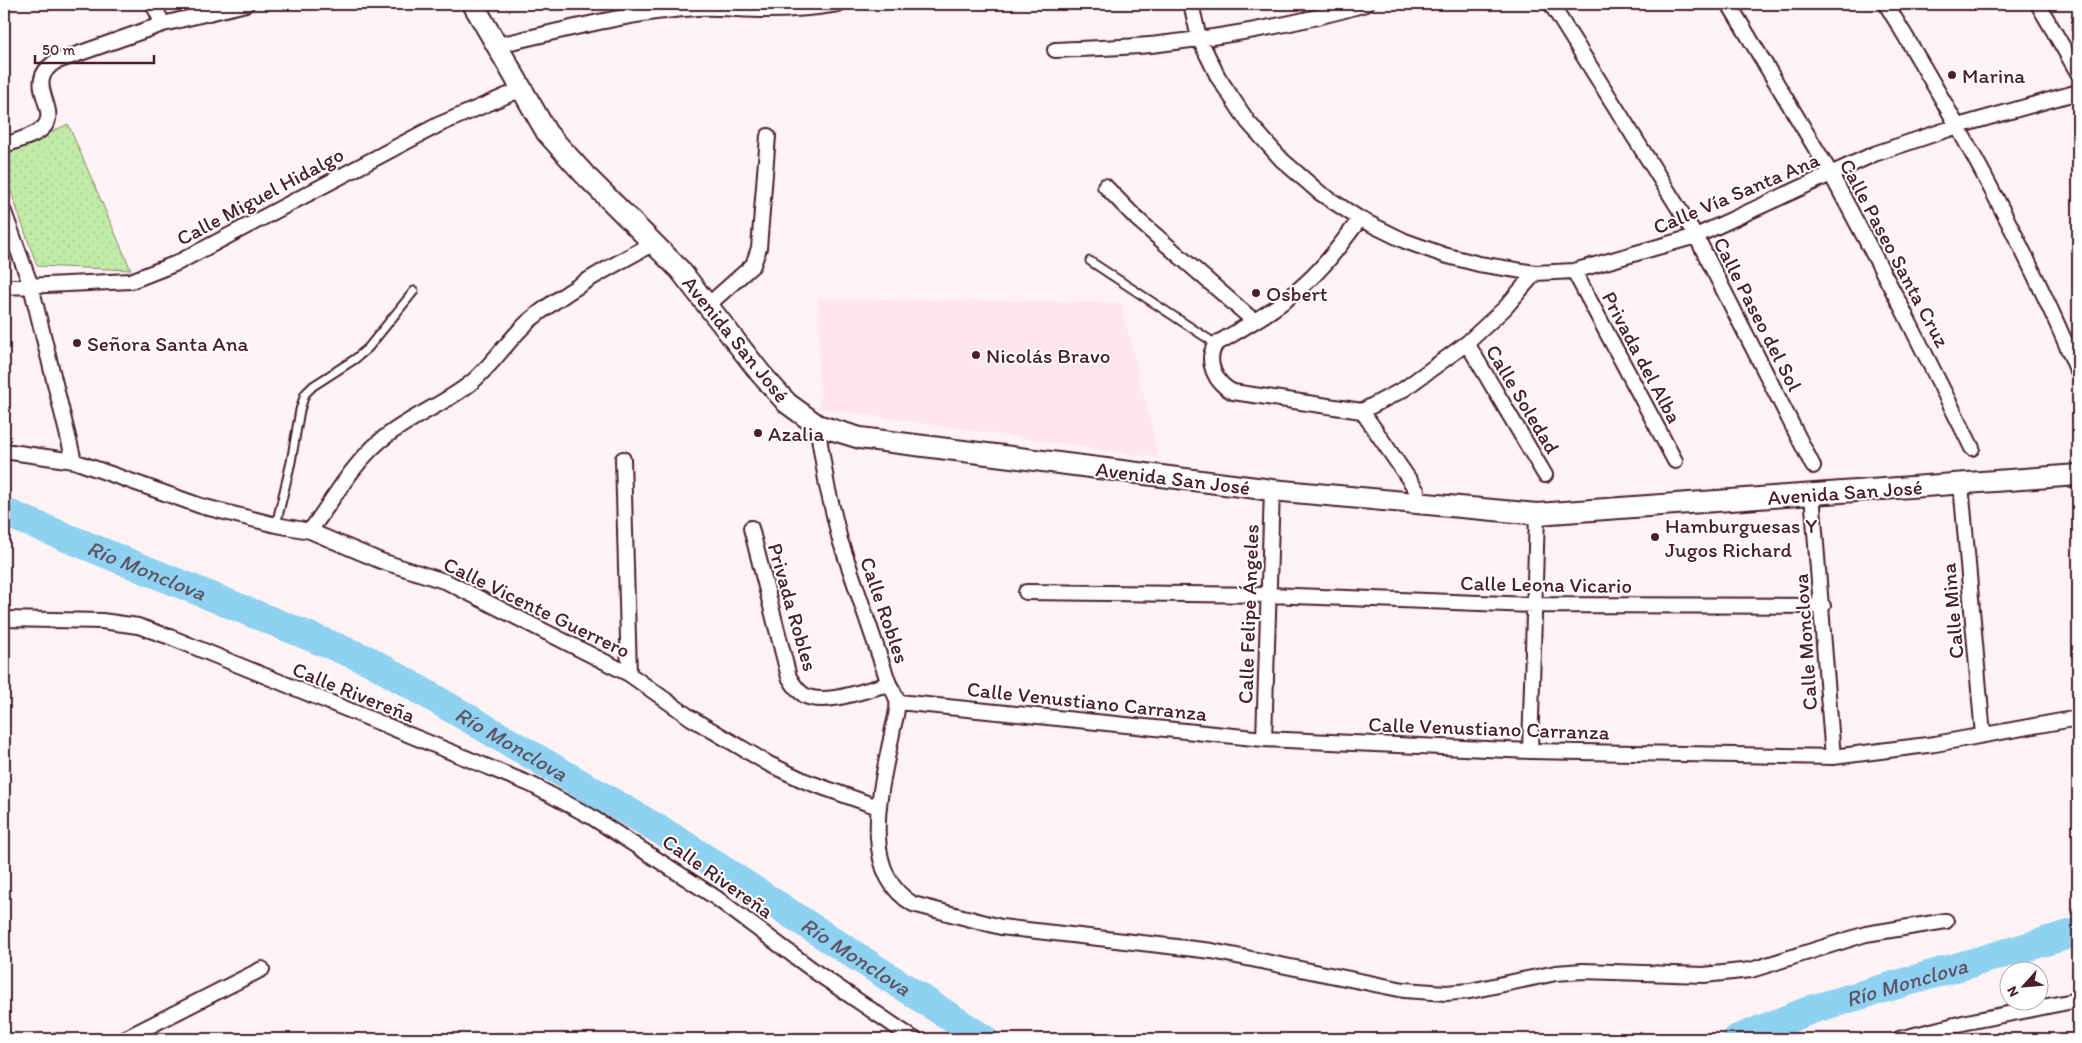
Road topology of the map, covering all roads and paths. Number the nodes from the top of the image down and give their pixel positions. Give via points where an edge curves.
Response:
1 (153, 4) edge
2 (246, 4) edge
3 (473, 4) edge
4 (838, 4) edge
5 (1191, 4) edge
6 (1366, 4) edge
7 (1551, 4) edge
8 (1729, 4) edge
9 (1886, 4) edge
10 (2038, 4) edge
11 (163, 24) junction
12 (1199, 38) junction
13 (498, 45) junction
14 (1055, 50) dead end
15 (2078, 73) edge
16 (522, 88) junction
17 (2078, 92) edge
18 (1958, 126) junction
19 (768, 136) dead end
20 (4, 145) edge
21 (1832, 174) junction
22 (1105, 186) dead end
23 (4, 212) edge
24 (1360, 220) junction
25 (1696, 236) junction
26 (654, 243) junction
27 (1090, 261) dead end
28 (1574, 271) junction
29 (1536, 273) junction
30 (31, 286) junction
31 (4, 287) edge
32 (414, 291) dead end
33 (707, 306) junction
34 (1254, 321) junction
35 (1467, 343) junction
36 (1216, 344) junction
37 (2078, 372) edge
38 (1362, 410) junction
39 (817, 425) junction
40 (1972, 448) dead end
41 (4, 451) edge
42 (623, 459) dead end
43 (74, 461) junction
44 (1674, 461) dead end
45 (1814, 466) dead end
46 (1545, 475) dead end
47 (2078, 475) edge
48 (1961, 484) junction
49 (1272, 490) junction
50 (1417, 491) dead end
51 (1812, 494) junction
52 (1537, 514) junction
53 (276, 525) junction
54 (750, 528) dead end
55 (310, 530) junction
56 (1026, 592) dead end
57 (1268, 595) junction
58 (1535, 605) junction
59 (1823, 606) junction
60 (4, 619) edge
61 (628, 674) junction
62 (889, 684) junction
63 (898, 702) junction
64 (2078, 718) edge
65 (1983, 735) junction
66 (1264, 739) junction
67 (1530, 752) junction
68 (1834, 757) junction
69 (878, 807) junction
70 (1946, 920) dead end
71 (262, 969) dead end
72 (2078, 1000) edge
73 (124, 1039) edge
74 (914, 1039) edge
75 (1899, 1039) edge

1 - 11 street
2 - 11 street
3 - 13 street, Avenida San José
4 - 13 street via 767,10 698,8 645,14
5 - 12 street, Calle Vía Santa Ana
6 - 12 street via 1334,14
7 - 25 street, Calle Paseo del Sol
8 - 21 street, Calle Paseo Santa Cruz
9 - 18 street
10 - 15 street
11 - 20 street via 64,57 50,65 41,76 40,84 48,110 46,123 38,131
12 - 14 street via 1158,44
12 - 24 street, Calle Vía Santa Ana via 1218,77 1248,122 1282,160 1320,193
13 - 16 street, Avenida San José
16 - 26 street, Avenida San José via 547,133
16 - 30 street, Calle Miguel Hidalgo via 438,125 151,274 131,281
17 - 18 street, Calle Vía Santa Ana
18 - 21 street, Calle Vía Santa Ana via 1874,154
18 - 37 street via 2036,279
19 - 33 street via 759,248 753,265
21 - 25 street, Calle Vía Santa Ana
21 - 40 street, Calle Paseo Santa Cruz
22 - 34 street via 1137,219
23 - 30 street
24 - 29 street, Calle Vía Santa Ana via 1444,255
24 - 34 street via 1308,282
25 - 28 street, Calle Vía Santa Ana
25 - 45 street, Calle Paseo del Sol
26 - 33 street, Avenida San José via 680,270
26 - 55 street via 550,305 528,322 458,394 380,441 367,453
27 - 36 lane
28 - 29 street, Calle Vía Santa Ana
28 - 44 street, Privada del Alba
29 - 35 street
30 - 31 street, Calle Miguel Hidalgo
30 - 43 street
32 - 53 lane via 368,348 305,394
33 - 39 street, Avenida San José via 787,403
34 - 36 street
35 - 38 street via 1404,389
35 - 46 street, Calle Soledad
36 - 38 street via 1211,358 1216,377 1220,384 1233,392
38 - 50 street
39 - 49 street, Avenida San José via 860,438
39 - 62 street, Calle Robles via 826,486 840,540
41 - 43 street, Calle Vicente Guerrero
42 - 61 street
43 - 53 street, Calle Vicente Guerrero via 202,506
47 - 48 street, Avenida San José
48 - 51 street, Avenida San José
48 - 65 street, Calle Mina
49 - 52 street, Avenida San José
49 - 57 street, Calle Felipe Ángeles
51 - 52 street, Avenida San José
51 - 59 street, Calle Monclova
52 - 58 street
53 - 55 street, Calle Vicente Guerrero
54 - 62 street, Privada Robles via 789,677 803,695 824,700
55 - 61 street, Calle Vicente Guerrero via 381,561 464,590
56 - 57 street, Calle Leona Vicario
57 - 58 street, Calle Leona Vicario
57 - 66 street, Calle Felipe Ángeles
58 - 59 street, Calle Leona Vicario
58 - 67 street
59 - 68 street, Calle Monclova
60 - 74 street, Calle Rivereña via 102,621 138,626 532,785 590,816 680,873
61 - 69 street, Calle Vicente Guerrero via 699,723 769,764 804,781
62 - 63 street, Calle Robles
63 - 66 street, Calle Venustiano Carranza
63 - 69 street
64 - 65 street, Calle Venustiano Carranza
65 - 68 street, Calle Venustiano Carranza via 1899,750
66 - 67 street, Calle Venustiano Carranza
67 - 68 street, Calle Venustiano Carranza
69 - 70 street via 877,839 886,873 901,897 913,904 1001,927 1212,951 1404,990 1470,991 1532,977 1583,971 1734,973 1765,967 1866,934
71 - 73 street
72 - 75 street

